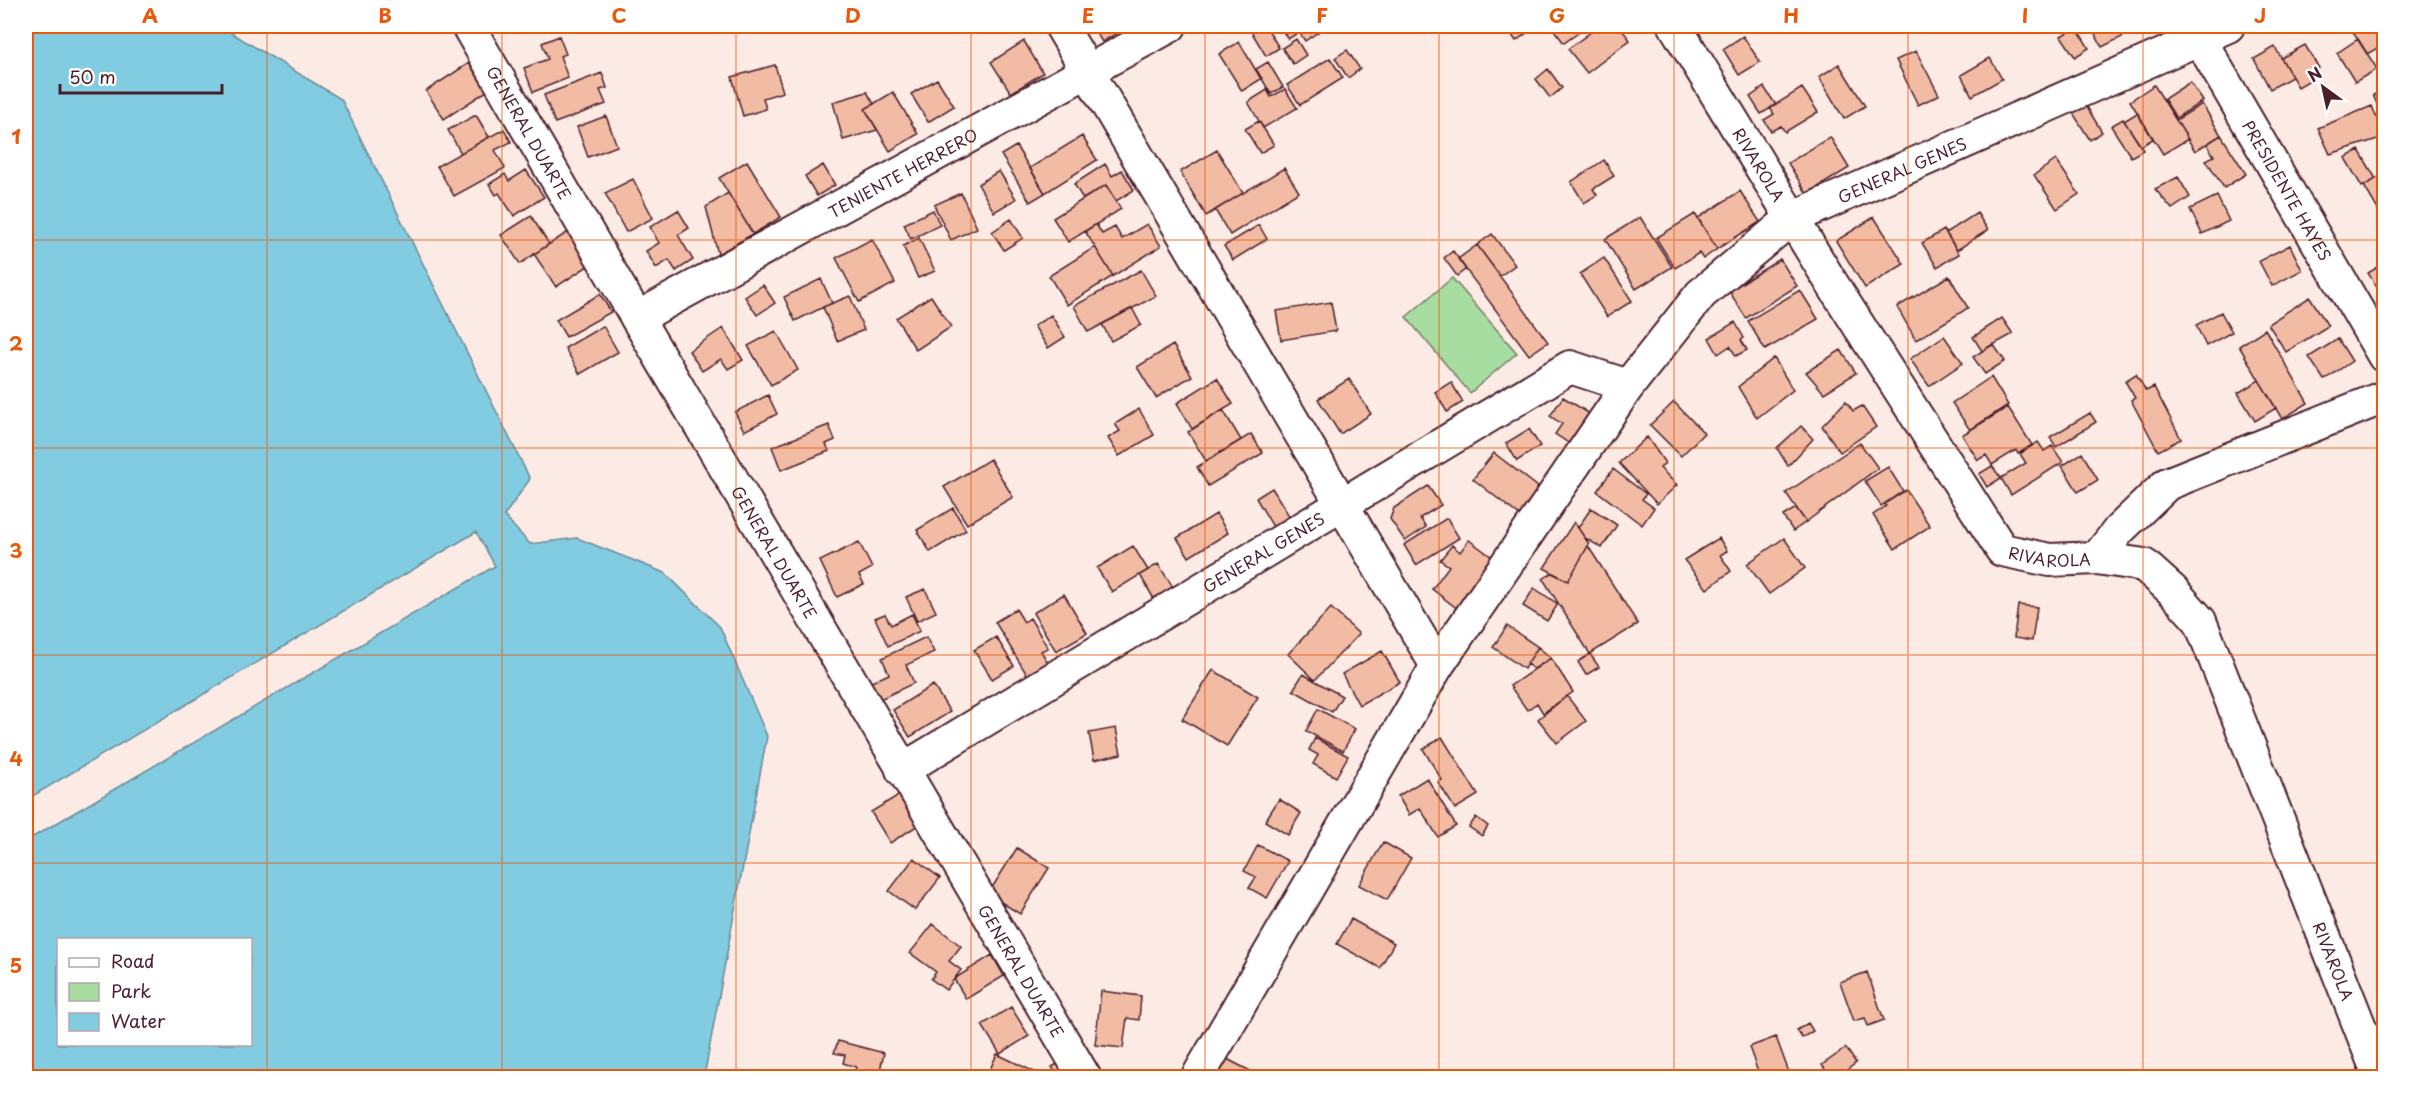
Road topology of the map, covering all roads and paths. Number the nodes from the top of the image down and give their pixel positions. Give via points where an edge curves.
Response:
1 (468, 26) edge
2 (1062, 26) edge
3 (1170, 26) edge
4 (1675, 26) edge
5 (2228, 26) edge
6 (2196, 32) edge
7 (1088, 71) junction
8 (1792, 218) junction
9 (637, 318) junction
10 (2385, 356) edge
11 (1628, 386) junction
12 (2385, 397) edge
13 (1342, 504) junction
14 (2097, 558) junction
15 (1437, 666) junction
16 (902, 770) junction
17 (1085, 1077) edge
18 (1197, 1077) edge
19 (2380, 1077) edge

1 - 9 street, GENERAL DUARTE
2 - 7 street
3 - 7 street, TENIENTE HERRERO
4 - 8 street, RIVAROLA
5 - 6 street, GENERAL GENES
6 - 8 street, GENERAL GENES
6 - 10 street, PRESIDENTE HAYES
7 - 9 street, TENIENTE HERRERO
7 - 13 street
8 - 11 street, GENERAL GENES via 1701,294
8 - 14 street, RIVAROLA via 2002,550 2050,560
9 - 16 street, GENERAL DUARTE
11 - 13 street, GENERAL GENES via 1570,367
11 - 15 street, GENERAL GENES
12 - 14 street via 2167,484 2119,530
13 - 15 street
13 - 16 street, GENERAL GENES
14 - 19 street, RIVAROLA via 2144,566 2200,621
15 - 18 street, GENERAL GENES
16 - 17 street, GENERAL DUARTE

